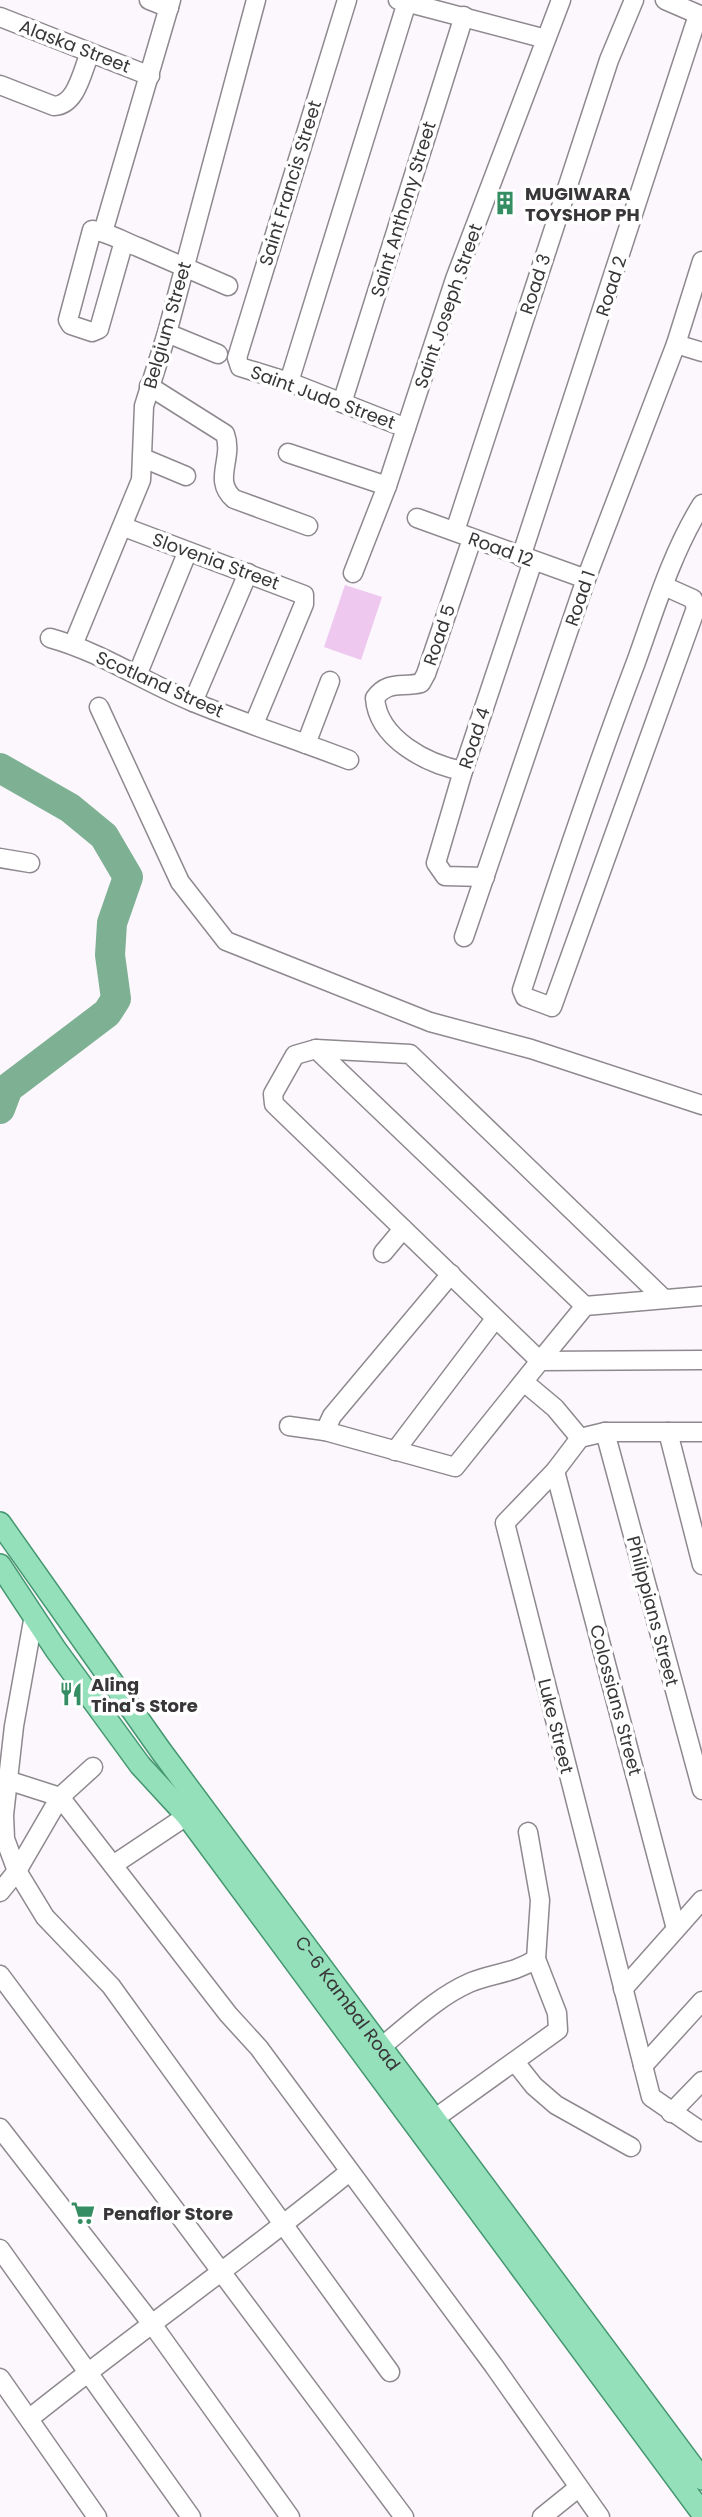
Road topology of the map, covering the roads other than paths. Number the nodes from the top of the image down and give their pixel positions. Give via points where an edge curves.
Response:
1 (149, 0) edge
2 (256, 0) edge
3 (347, 0) edge
4 (561, 0) edge
5 (634, 0) edge
6 (665, 0) edge
7 (403, 1) edge
8 (170, 4) edge
9 (700, 15) edge
10 (464, 16) junction
11 (0, 17) edge
12 (546, 39) junction
13 (90, 53) junction
14 (150, 76) junction
15 (0, 85) edge
16 (103, 232) junction
17 (124, 241) junction
18 (702, 261) edge
19 (184, 266) junction
20 (228, 286) dead end
21 (167, 333) junction
22 (676, 344) junction
23 (702, 352) edge
24 (218, 354) dead end
25 (240, 367) joint
26 (289, 382) junction
27 (149, 386) junction
28 (342, 403) junction
29 (406, 428) junction
30 (288, 453) dead end
31 (143, 458) junction
32 (186, 476) dead end
33 (387, 486) junction
34 (702, 504) edge
35 (417, 518) dead end
36 (124, 527) junction
37 (308, 527) dead end
38 (455, 531) junction
39 (472, 539) junction
40 (187, 553) junction
41 (527, 559) junction
42 (247, 573) junction
43 (353, 573) dead end
44 (586, 579) junction
45 (664, 586) junction
46 (50, 638) dead end
47 (73, 645) junction
48 (138, 673) junction
49 (330, 681) dead end
50 (193, 702) junction
51 (99, 707) dead end
52 (254, 724) junction
53 (306, 744) junction
54 (349, 761) dead end
55 (463, 771) junction
56 (0, 858) edge
57 (30, 863) dead end
58 (485, 877) junction
59 (464, 937) dead end
60 (316, 1049) junction
61 (702, 1105) edge
62 (403, 1229) junction
63 (383, 1253) dead end
64 (451, 1274) junction
65 (702, 1296) edge
66 (663, 1298) junction
67 (585, 1306) junction
68 (495, 1319) junction
69 (701, 1356) edge
70 (540, 1361) junction
71 (524, 1382) junction
72 (289, 1426) dead end
73 (325, 1430) junction
74 (605, 1432) junction
75 (668, 1432) junction
76 (702, 1432) edge
77 (580, 1438) junction
78 (395, 1451) junction
79 (555, 1471) junction
80 (0, 1523) edge
81 (0, 1565) edge
82 (702, 1565) edge
83 (34, 1615) junction
84 (93, 1768) dead end
85 (8, 1780) junction
86 (702, 1790) edge
87 (60, 1797) junction
88 (195, 1810) junction
89 (528, 1832) dead end
90 (113, 1865) junction
91 (17, 1871) junction
92 (0, 1892) edge
93 (702, 1900) edge
94 (676, 1929) junction
95 (536, 1959) junction
96 (0, 1975) edge
97 (623, 1989) junction
98 (702, 2001) edge
99 (374, 2052) junction
100 (515, 2062) junction
101 (643, 2066) junction
102 (702, 2081) edge
103 (671, 2113) junction
104 (435, 2119) junction
105 (0, 2128) edge
106 (702, 2132) edge
107 (631, 2147) dead end
108 (349, 2172) junction
109 (283, 2226) junction
110 (0, 2249) edge
111 (223, 2273) junction
112 (152, 2324) junction
113 (89, 2371) junction
114 (390, 2372) dead end
115 (0, 2378) edge
116 (30, 2418) junction
117 (702, 2479) edge
118 (578, 2488) junction
119 (702, 2513) edge
120 (97, 2517) edge
121 (191, 2517) edge
122 (290, 2517) edge
123 (404, 2517) edge
124 (542, 2517) edge
125 (600, 2517) edge

1 - 8 street
2 - 19 street, Belgium Street
3 - 25 street, Saint Francis Street via 238,349
4 - 12 street, Saint Joseph Street
5 - 38 street, Road 3 via 609,60
6 - 9 street
7 - 10 street
7 - 26 street
8 - 14 street
9 - 41 street, Road 2
10 - 12 street
10 - 28 street, Saint Anthony Street
11 - 13 street, Alaska Street
12 - 29 street, Saint Joseph Street via 455,279
13 - 14 street, Alaska Street
13 - 15 street via 71,99 63,106
14 - 16 street
16 - 17 street
16 - 17 street via 91,232 68,320 71,325 92,332 99,329
17 - 19 street
18 - 22 street, Road 1
19 - 20 street
19 - 21 street, Belgium Street
21 - 24 street
21 - 27 street, Belgium Street
22 - 23 street
22 - 44 street, Road 1
25 - 26 street, Saint Judo Street
26 - 28 street, Saint Judo Street
27 - 31 street, Belgium Street
27 - 37 street via 225,434 224,491
28 - 29 street, Saint Judo Street
29 - 33 street, Saint Joseph Street
30 - 33 street
31 - 32 street
31 - 36 street, Belgium Street via 141,480
33 - 43 street, Saint Joseph Street
34 - 45 street via 687,528
35 - 38 street, Road 12
36 - 40 street, Slovenia Street
36 - 47 street, Belgium Street
38 - 39 street, Road 12
39 - 41 street, Road 12
39 - 55 street, Road 5 via 421,683 399,683 381,689 375,698 376,712 398,741 438,766
40 - 42 street, Slovenia Street
40 - 48 street
41 - 44 street, Road 12
41 - 55 street, Road 4
42 - 50 street
42 - 52 street, Slovenia Street via 298,592 305,599
44 - 58 street, Road 1
45 - 45 street via 693,599 696,608 552,1007 525,997 522,990 585,797
46 - 47 street, Scotland Street
47 - 48 street, Scotland Street
48 - 50 street, Scotland Street
49 - 53 street
50 - 52 street, Scotland Street
51 - 61 street via 180,882 226,941 419,1018
52 - 53 street, Scotland Street
53 - 54 street, Scotland Street
55 - 58 street, Road 4 via 436,863 445,876
56 - 57 street
58 - 59 street, Road 1
60 - 62 street via 295,1055 273,1094 274,1104
60 - 66 street via 410,1054
60 - 67 street
62 - 63 street
62 - 64 street
64 - 68 street
64 - 73 street
65 - 66 street
66 - 67 street
67 - 70 street
68 - 70 street
68 - 78 street
69 - 70 street
70 - 71 street
71 - 77 street via 555,1408
71 - 78 street via 455,1467
72 - 73 street
73 - 78 street
74 - 75 street
74 - 77 street
74 - 86 street, Philippians Street
75 - 76 street
75 - 82 street
77 - 79 street, Luke Street
79 - 94 street, Colossians Street
79 - 97 street, Luke Street via 509,1517 506,1531
80 - 88 main road, C-6 Kambal Road
81 - 83 main road, C-6 Kambal Road
83 - 85 street
83 - 88 main road, C-6 Kambal Road via 140,1765
84 - 87 street
85 - 87 street
85 - 91 street via 5,1839
87 - 90 street
87 - 91 street
88 - 90 street
88 - 99 main road, C-6 Kambal Road
89 - 95 street via 540,1900
90 - 108 street
91 - 92 street
91 - 109 street via 45,1917 110,1986
93 - 94 street
94 - 97 street
95 - 99 street via 505,1975 467,1984
95 - 100 street via 558,2013 558,2030
96 - 111 street
97 - 101 street, Luke Street
98 - 101 street
99 - 104 main road, C-6 Kambal Road
99 - 119 main road, C-6 Kambal Road
100 - 104 street
100 - 107 street via 556,2105
101 - 103 street, Luke Street via 651,2097
102 - 103 street
103 - 106 street, Luke Street
104 - 117 main road, C-6 Kambal Road
105 - 112 street
108 - 109 street
108 - 118 street via 494,2366
109 - 111 street
109 - 114 street
110 - 113 street
111 - 112 street
111 - 123 street
112 - 113 street
112 - 122 street
113 - 116 street
113 - 121 street
115 - 116 street
116 - 120 street
118 - 124 street
118 - 125 street

